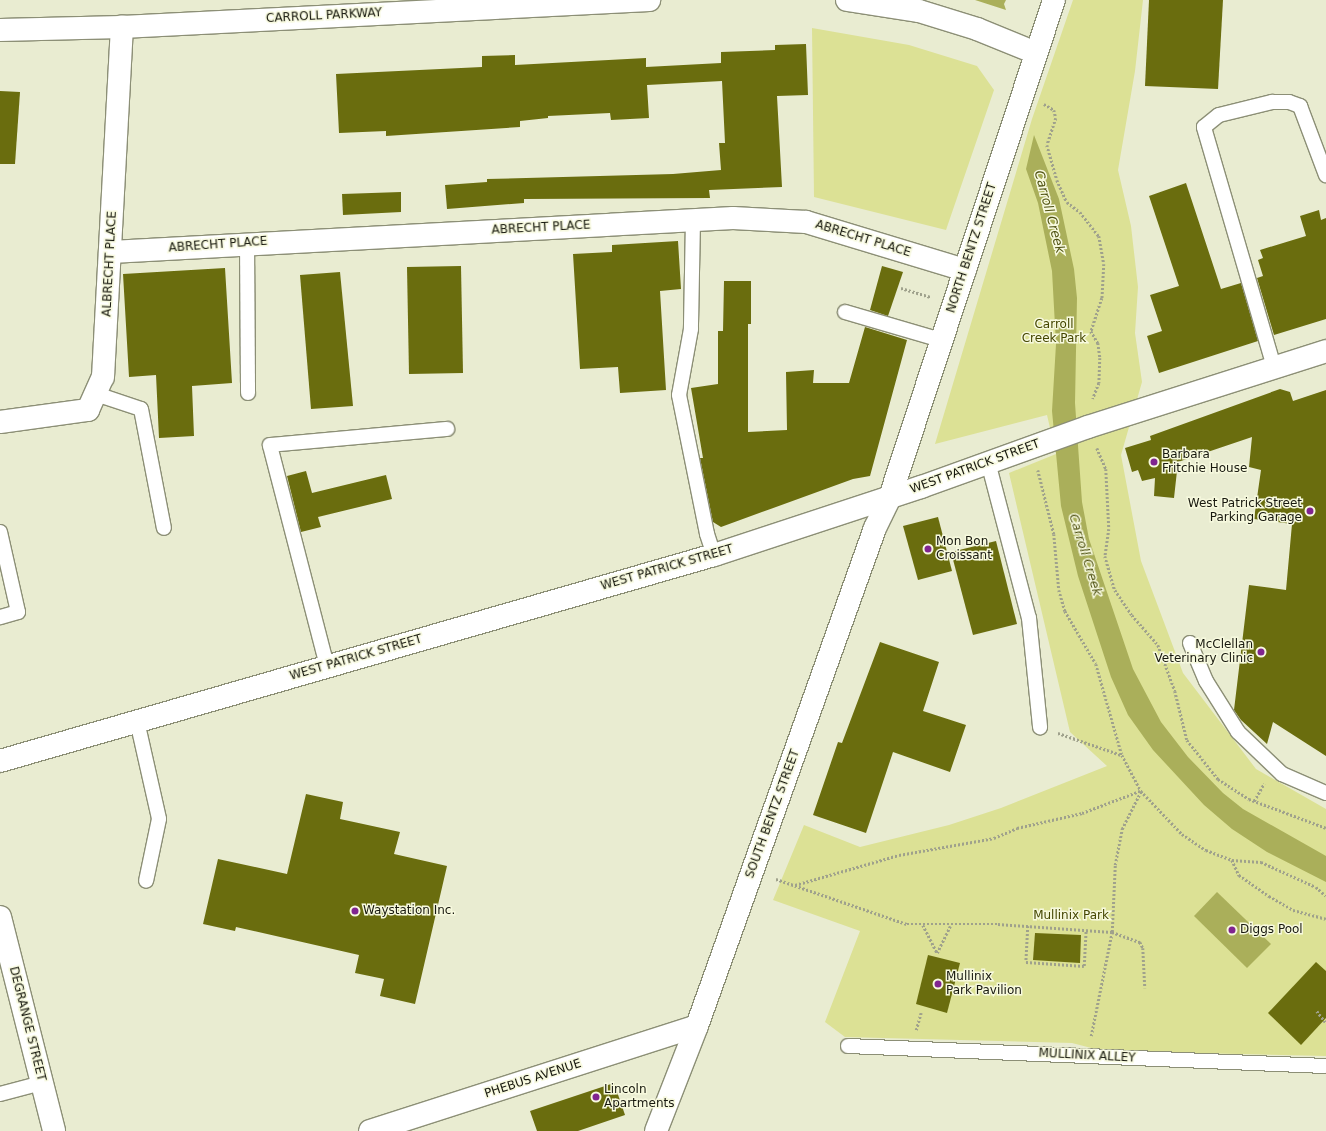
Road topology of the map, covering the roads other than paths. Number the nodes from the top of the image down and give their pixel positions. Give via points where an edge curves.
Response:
1 (649, 0) edge
2 (847, 0) edge
3 (1054, 0) edge
4 (122, 26) junction
5 (0, 30) edge
6 (1036, 54) junction
7 (1326, 175) edge
8 (693, 220) junction
9 (247, 243) junction
10 (111, 252) junction
11 (965, 270) junction
12 (845, 312) dead end
13 (941, 340) junction
14 (1326, 351) edge
15 (1274, 366) junction
16 (248, 393) dead end
17 (96, 394) junction
18 (0, 422) edge
19 (447, 429) dead end
20 (988, 462) junction
21 (890, 497) junction
22 (164, 528) dead end
23 (0, 532) edge
24 (714, 555) junction
25 (0, 617) edge
26 (1190, 643) dead end
27 (327, 666) junction
28 (137, 721) junction
29 (1040, 727) road end
30 (0, 761) edge
31 (1326, 794) edge
32 (146, 881) dead end
33 (0, 917) edge
34 (697, 1026) junction
35 (848, 1046) dead end
36 (1326, 1066) edge
37 (42, 1083) junction
38 (0, 1094) edge
39 (54, 1131) edge
40 (370, 1131) edge
41 (656, 1131) edge

1 - 4 street, CARROLL PARKWAY
2 - 6 street via 919,11 977,29
3 - 6 street, NORTH BENTZ STREET
4 - 5 street, CARROLL PARKWAY
4 - 10 street, ALBRECHT PLACE
6 - 11 street, NORTH BENTZ STREET
7 - 15 lane via 1300,106 1289,102 1272,102 1219,115 1204,127
8 - 9 street, ABRECHT PLACE
8 - 11 street, ABRECHT PLACE via 733,218 806,222
8 - 24 lane via 691,329 678,395 707,534
9 - 10 street, ABRECHT PLACE
9 - 16 lane
10 - 17 street, ALBRECHT PLACE via 103,377
11 - 13 street, NORTH BENTZ STREET
12 - 13 lane
13 - 21 street, NORTH BENTZ STREET
14 - 15 street, WEST PATRICK STREET
15 - 20 street, WEST PATRICK STREET via 1092,436 1032,445
17 - 18 street, ALBRECHT PLACE via 88,410
17 - 22 lane via 141,409
19 - 27 lane via 270,445
20 - 21 street, WEST PATRICK STREET
20 - 29 lane via 1029,618
21 - 24 street, WEST PATRICK STREET
21 - 34 street, SOUTH BENTZ STREET via 875,528
23 - 25 lane via 18,612
24 - 27 street, WEST PATRICK STREET
26 - 31 lane via 1206,681 1238,732 1282,774
27 - 28 street, WEST PATRICK STREET
28 - 30 street, WEST PATRICK STREET
28 - 32 lane via 159,819
33 - 37 street, DEGRANGE STREET
34 - 40 street, PHEBUS AVENUE
34 - 41 street, SOUTH BENTZ STREET
35 - 36 lane, MULLINIX ALLEY
37 - 38 lane
37 - 39 street, DEGRANGE STREET

